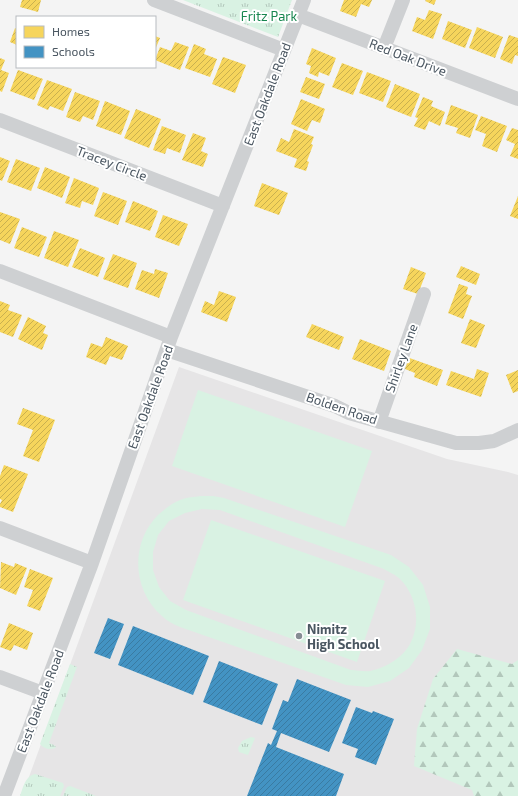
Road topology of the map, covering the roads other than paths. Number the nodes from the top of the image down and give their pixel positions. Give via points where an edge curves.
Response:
1 (154, 0) edge
2 (304, 0) edge
3 (403, 0) edge
4 (298, 15) junction
5 (384, 48) junction
6 (284, 50) junction
7 (518, 99) edge
8 (0, 120) edge
9 (223, 206) junction
10 (0, 271) edge
11 (424, 294) dead end
12 (169, 344) junction
13 (378, 422) junction
14 (518, 430) edge
15 (0, 528) edge
16 (92, 563) junction
17 (0, 677) edge
18 (43, 693) junction
19 (4, 796) edge

1 - 6 street
2 - 4 street, East Oakdale Road
3 - 5 street
4 - 5 street, Red Oak Drive
4 - 6 street, East Oakdale Road
5 - 7 street, Red Oak Drive
6 - 9 street, East Oakdale Road
8 - 9 street, Tracey Circle
9 - 12 street, East Oakdale Road
10 - 12 street, Bolden Road
11 - 13 street, Shirley Lane
12 - 13 street, Bolden Road
12 - 16 street, East Oakdale Road
13 - 14 street, Bolden Road via 456,443 494,440
15 - 16 street
16 - 18 street, East Oakdale Road
17 - 18 street
18 - 19 street, East Oakdale Road

